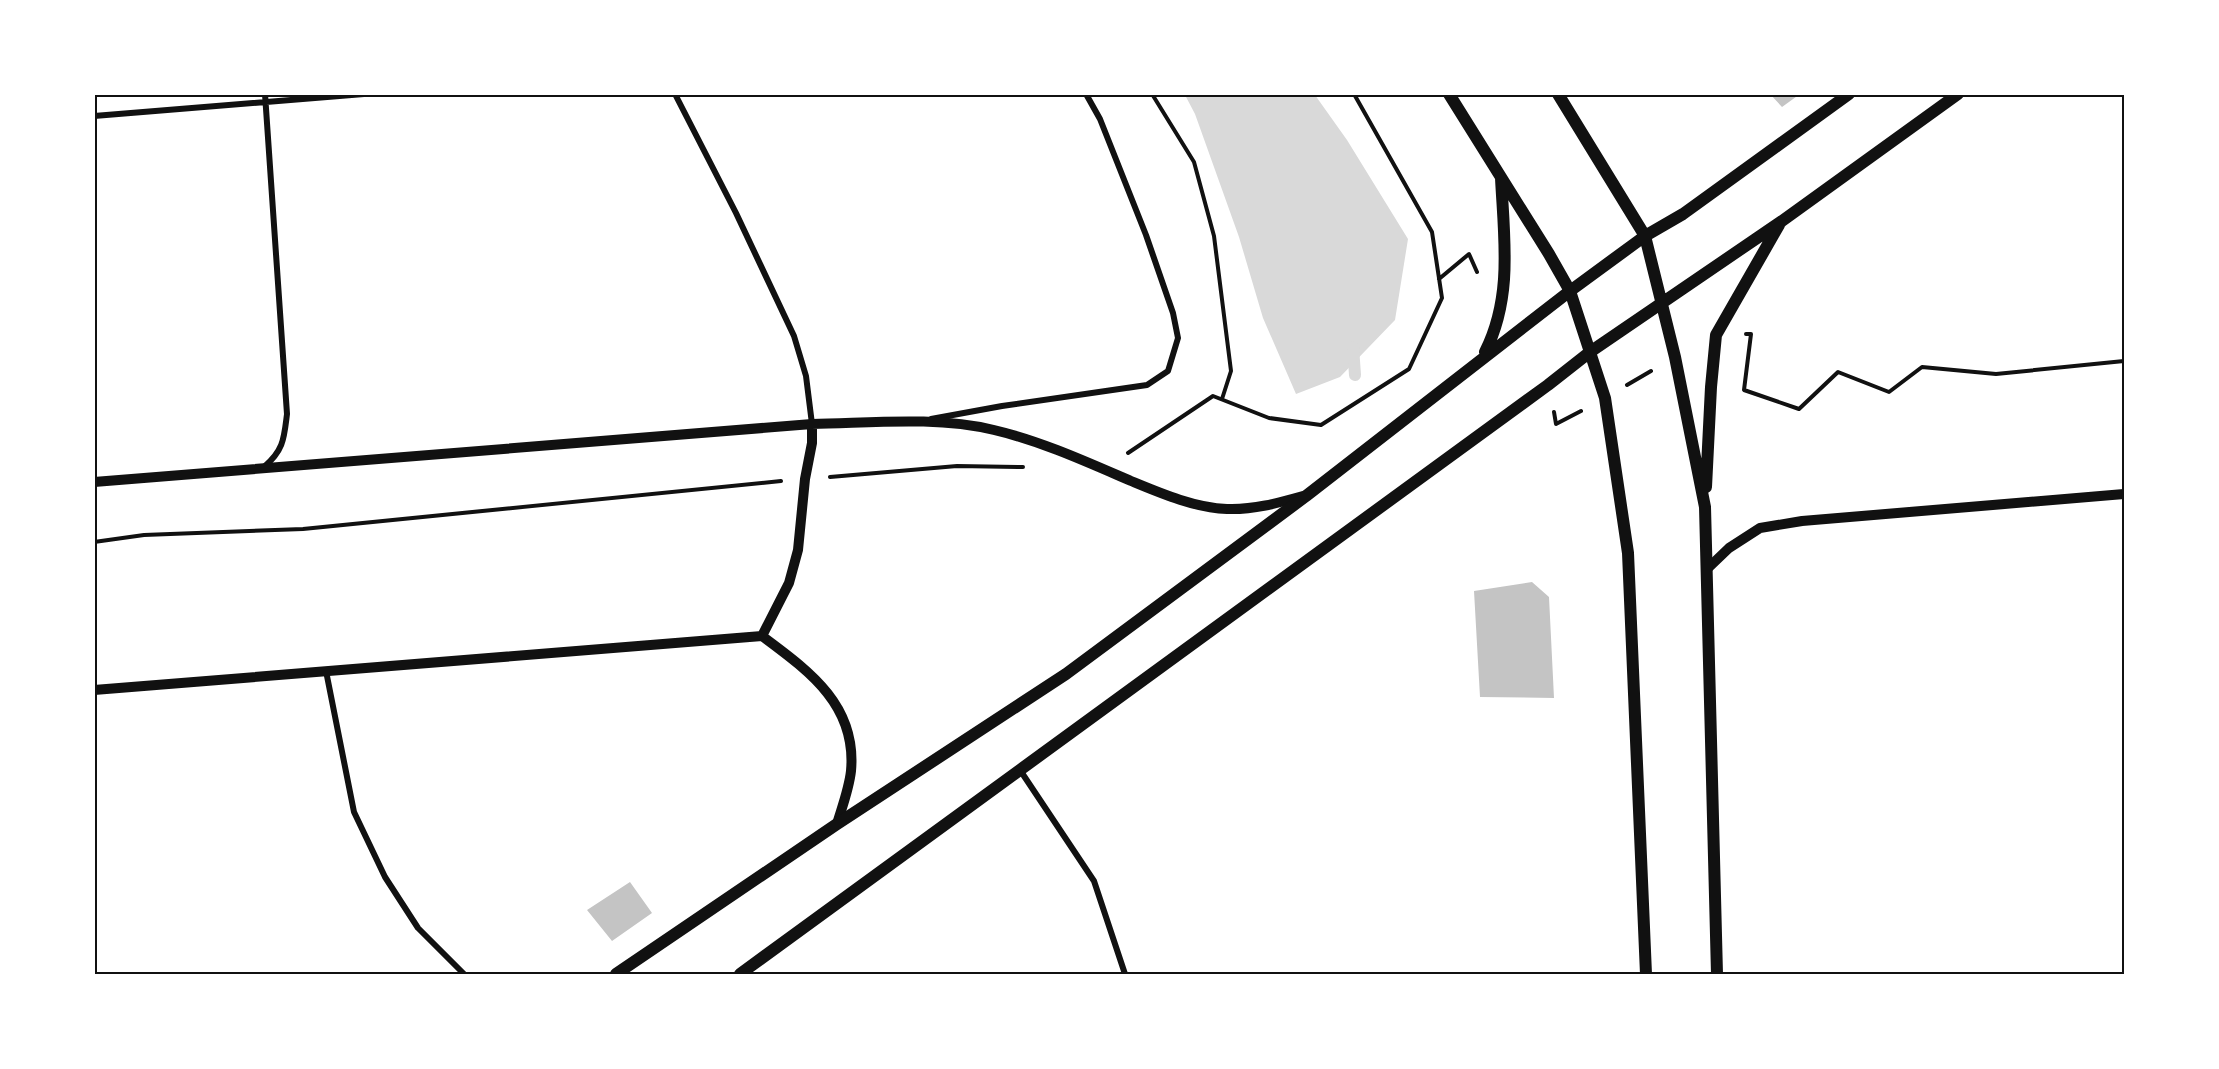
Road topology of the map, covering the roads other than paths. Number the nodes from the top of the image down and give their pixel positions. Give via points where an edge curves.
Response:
1 (364, 94) edge
2 (675, 94) edge
3 (1086, 94) edge
4 (1449, 94) edge
5 (1558, 94) edge
6 (1849, 94) edge
7 (1958, 94) edge
8 (266, 98) edge
9 (94, 116) edge
10 (1501, 177) junction
11 (1782, 221) junction
12 (1645, 236) junction
13 (1570, 291) junction
14 (1662, 303) junction
15 (1590, 352) junction
16 (1483, 357) junction
17 (916, 421) junction
18 (813, 424) junction
19 (263, 468) junction
20 (94, 482) edge
21 (2124, 494) edge
22 (1306, 496) junction
23 (1705, 507) junction
24 (1706, 570) junction
25 (762, 636) junction
26 (326, 671) junction
27 (94, 690) edge
28 (1020, 770) junction
29 (837, 824) junction
30 (465, 975) edge
31 (616, 975) edge
32 (740, 975) edge
33 (1125, 975) edge
34 (1646, 975) edge
35 (1717, 975) edge

1 - 8 street
2 - 18 street via 794,336 806,376
3 - 17 street via 1100,119 1173,313 1178,338 1168,371 1147,385
4 - 10 main road
5 - 12 main road
6 - 12 main road via 1683,214
7 - 11 main road
8 - 9 street
8 - 19 street via 286,414 281,448
10 - 13 main road
10 - 16 main road via 1503,299
11 - 14 main road
11 - 23 main road via 1716,335
12 - 13 main road
12 - 14 main road
13 - 15 main road
13 - 16 main road
14 - 15 main road
14 - 23 main road
15 - 28 main road
15 - 34 main road via 1605,398 1628,553
16 - 22 main road
17 - 18 street
17 - 22 street via 995,430 1043,445 1160,493 1226,509 1261,507
18 - 19 street
18 - 25 street via 798,550 789,583
19 - 20 street
21 - 24 street via 1802,521 1760,528 1729,548
22 - 29 main road via 1066,674
23 - 24 main road
24 - 35 main road
25 - 26 street
25 - 29 street via 823,688 837,704 846,725 851,768
26 - 27 street
26 - 30 street via 354,812 385,877 418,928
28 - 32 main road
28 - 33 street via 1094,881
29 - 31 main road

